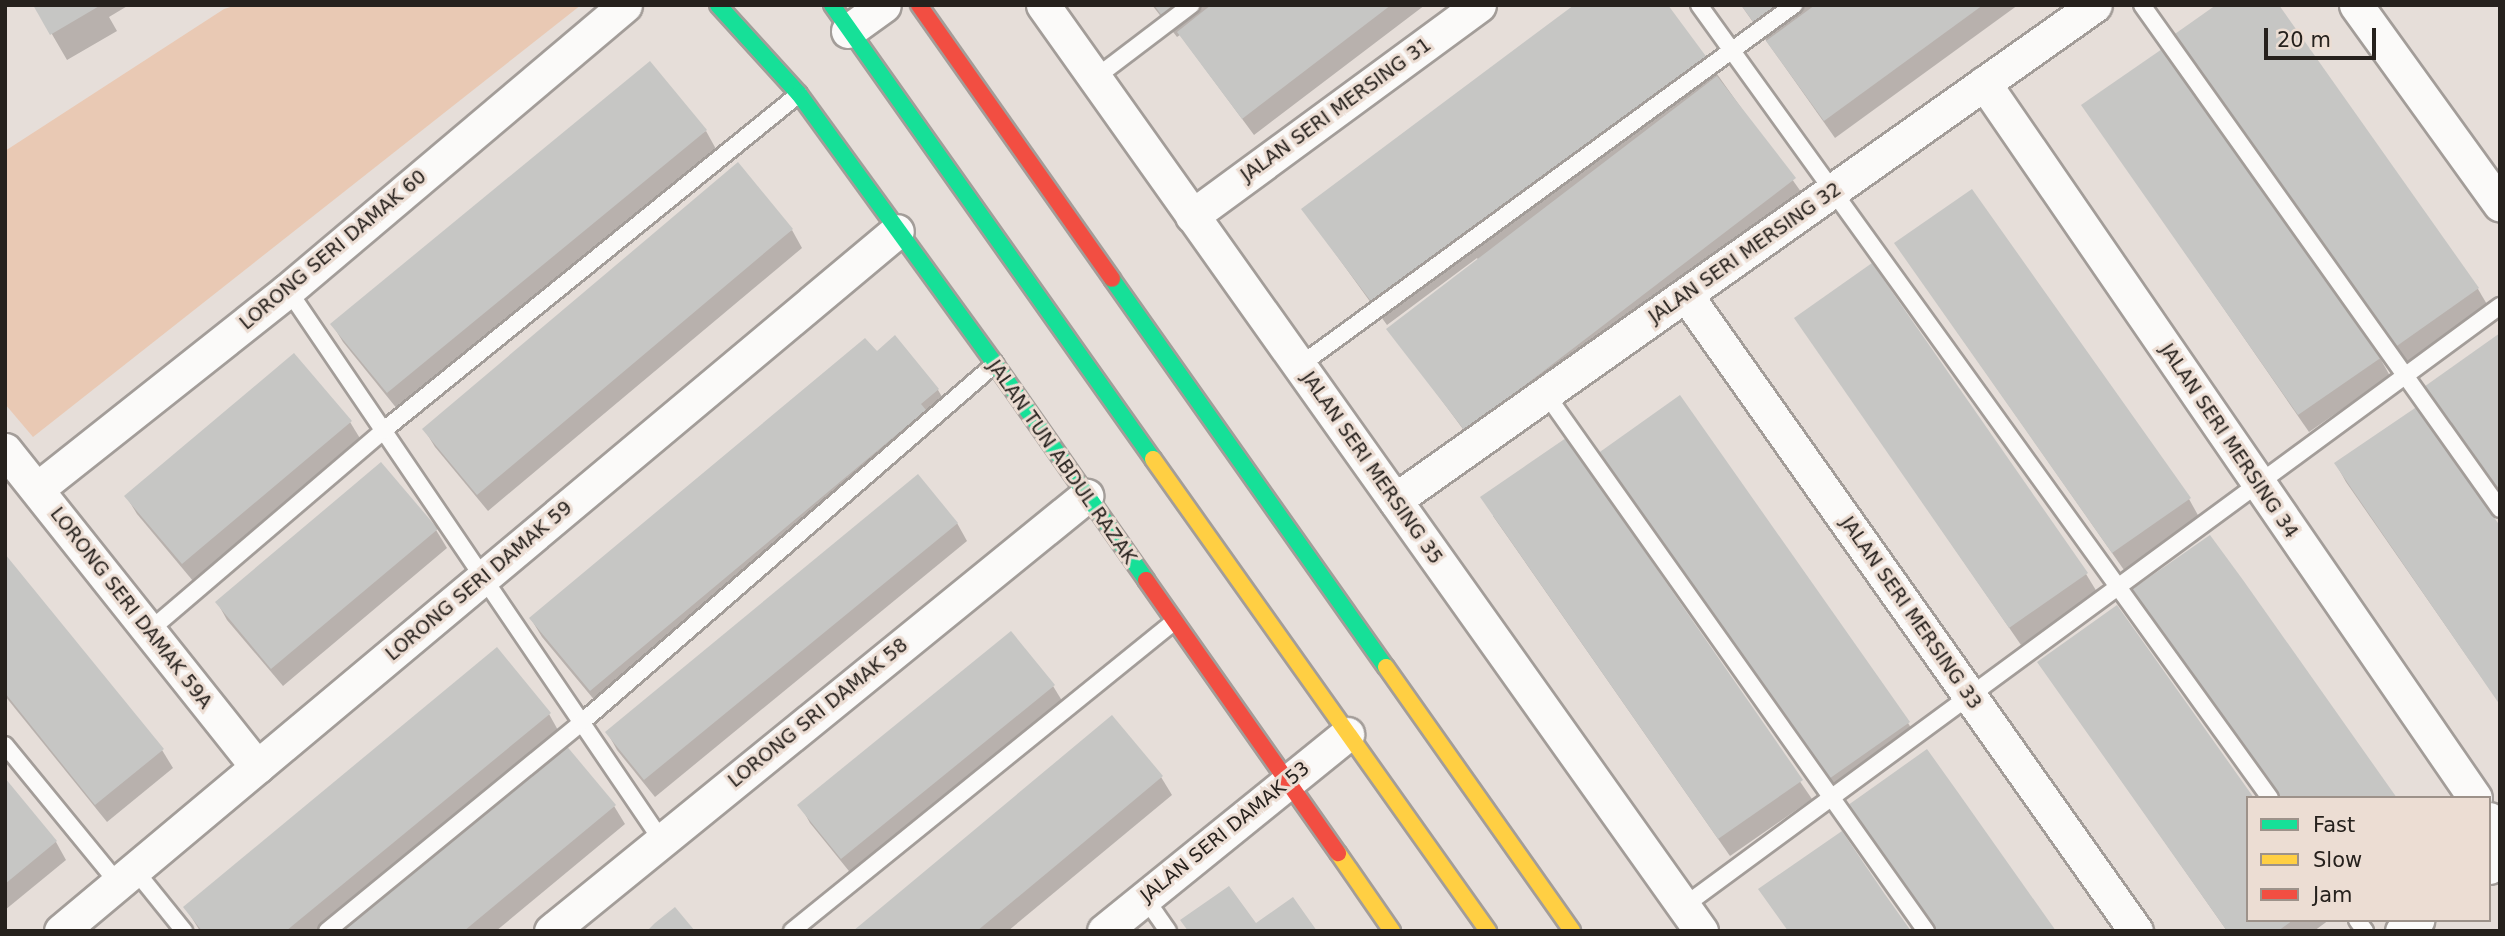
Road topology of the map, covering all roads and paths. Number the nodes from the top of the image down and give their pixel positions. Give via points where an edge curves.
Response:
1 (625, 5) edge
2 (718, 5) edge
3 (884, 5) edge
4 (919, 5) edge
5 (1043, 5) edge
6 (1191, 5) edge
7 (1479, 5) edge
8 (1699, 5) edge
9 (1794, 5) edge
10 (2095, 5) edge
11 (2142, 5) edge
12 (2356, 5) edge
13 (840, 18) edge
14 (1731, 50) junction
15 (1095, 78) junction
16 (1984, 83) junction
17 (799, 94) junction
18 (1833, 190) junction
19 (2500, 205) edge
20 (1192, 216) junction
21 (897, 231) junction
22 (288, 290) junction
23 (1686, 295) junction
24 (2500, 306) edge
25 (995, 364) junction
26 (1299, 366) junction
27 (2405, 375) junction
28 (1546, 394) junction
29 (384, 430) junction
30 (5, 450) edge
31 (2259, 483) junction
32 (37, 489) junction
33 (1086, 496) junction
34 (1395, 500) junction
35 (2500, 509) edge
36 (484, 577) junction
37 (2118, 586) junction
38 (1173, 622) junction
39 (149, 631) junction
40 (1969, 696) junction
41 (582, 722) junction
42 (1347, 734) junction
43 (5, 746) edge
44 (257, 767) junction
45 (1287, 782) junction
46 (2269, 796) edge
47 (2474, 796) edge
48 (1831, 797) junction
49 (662, 841) junction
50 (126, 876) junction
51 (1145, 898) junction
52 (1692, 918) edge
53 (61, 931) edge
54 (184, 931) edge
55 (327, 931) edge
56 (551, 931) edge
57 (792, 931) edge
58 (1104, 931) edge
59 (1168, 931) edge
60 (1392, 931) edge
61 (1488, 931) edge
62 (1572, 931) edge
63 (1926, 931) edge
64 (2136, 931) edge

1 - 22 street, LORONG SERI DAMAK 60
2 - 17 main road, JALAN TUN ABDUL RAZAK
3 - 13 street
4 - 62 main road
5 - 15 street, JALAN SERI MERSING 35
6 - 15 lane
7 - 20 street, JALAN SERI MERSING 31
8 - 14 lane
9 - 14 lane
10 - 16 street, JALAN SERI MERSING 32
11 - 27 lane
12 - 19 street
13 - 42 main road
14 - 18 lane
14 - 26 lane
15 - 20 street, JALAN SERI MERSING 35
16 - 18 street, JALAN SERI MERSING 32
16 - 31 street, JALAN SERI MERSING 34
17 - 21 main road, JALAN TUN ABDUL RAZAK
17 - 29 lane
18 - 23 street, JALAN SERI MERSING 32
18 - 37 lane
20 - 26 street, JALAN SERI MERSING 35
21 - 25 main road, JALAN TUN ABDUL RAZAK
21 - 36 street, LORONG SERI DAMAK 59
22 - 29 lane
22 - 32 street, LORONG SERI DAMAK 60
23 - 28 street, JALAN SERI MERSING 32
23 - 40 street, JALAN SERI MERSING 33
24 - 27 lane
25 - 33 main road, JALAN TUN ABDUL RAZAK
25 - 41 lane
26 - 34 street, JALAN SERI MERSING 35
27 - 31 lane
27 - 35 lane
28 - 34 street, JALAN SERI MERSING 32
28 - 48 lane
29 - 36 lane
29 - 39 lane
30 - 32 street, LORONG SERI DAMAK 59A
31 - 37 lane
31 - 47 street, JALAN SERI MERSING 34
32 - 39 street, LORONG SERI DAMAK 59A
33 - 38 main road, JALAN TUN ABDUL RAZAK
33 - 49 street, LORONG SRI DAMAK 58
34 - 52 street, JALAN SERI MERSING 35
36 - 41 lane
36 - 44 street, LORONG SERI DAMAK 59
37 - 40 lane
37 - 46 lane
38 - 45 main road, JALAN TUN ABDUL RAZAK
38 - 57 lane
39 - 44 street, LORONG SERI DAMAK 59A
40 - 48 lane
40 - 64 street, JALAN SERI MERSING 33
41 - 49 lane
41 - 55 lane
42 - 45 street, JALAN SERI DAMAK 53
42 - 61 main road
43 - 50 lane
44 - 50 street, LORONG SERI DAMAK 59
45 - 51 street, JALAN SERI DAMAK 53
45 - 60 main road, JALAN TUN ABDUL RAZAK
48 - 52 lane
48 - 63 lane
49 - 56 street, LORONG SRI DAMAK 58
50 - 53 street, LORONG SERI DAMAK 59
50 - 54 lane
51 - 58 street, JALAN SERI DAMAK 53
51 - 59 lane

